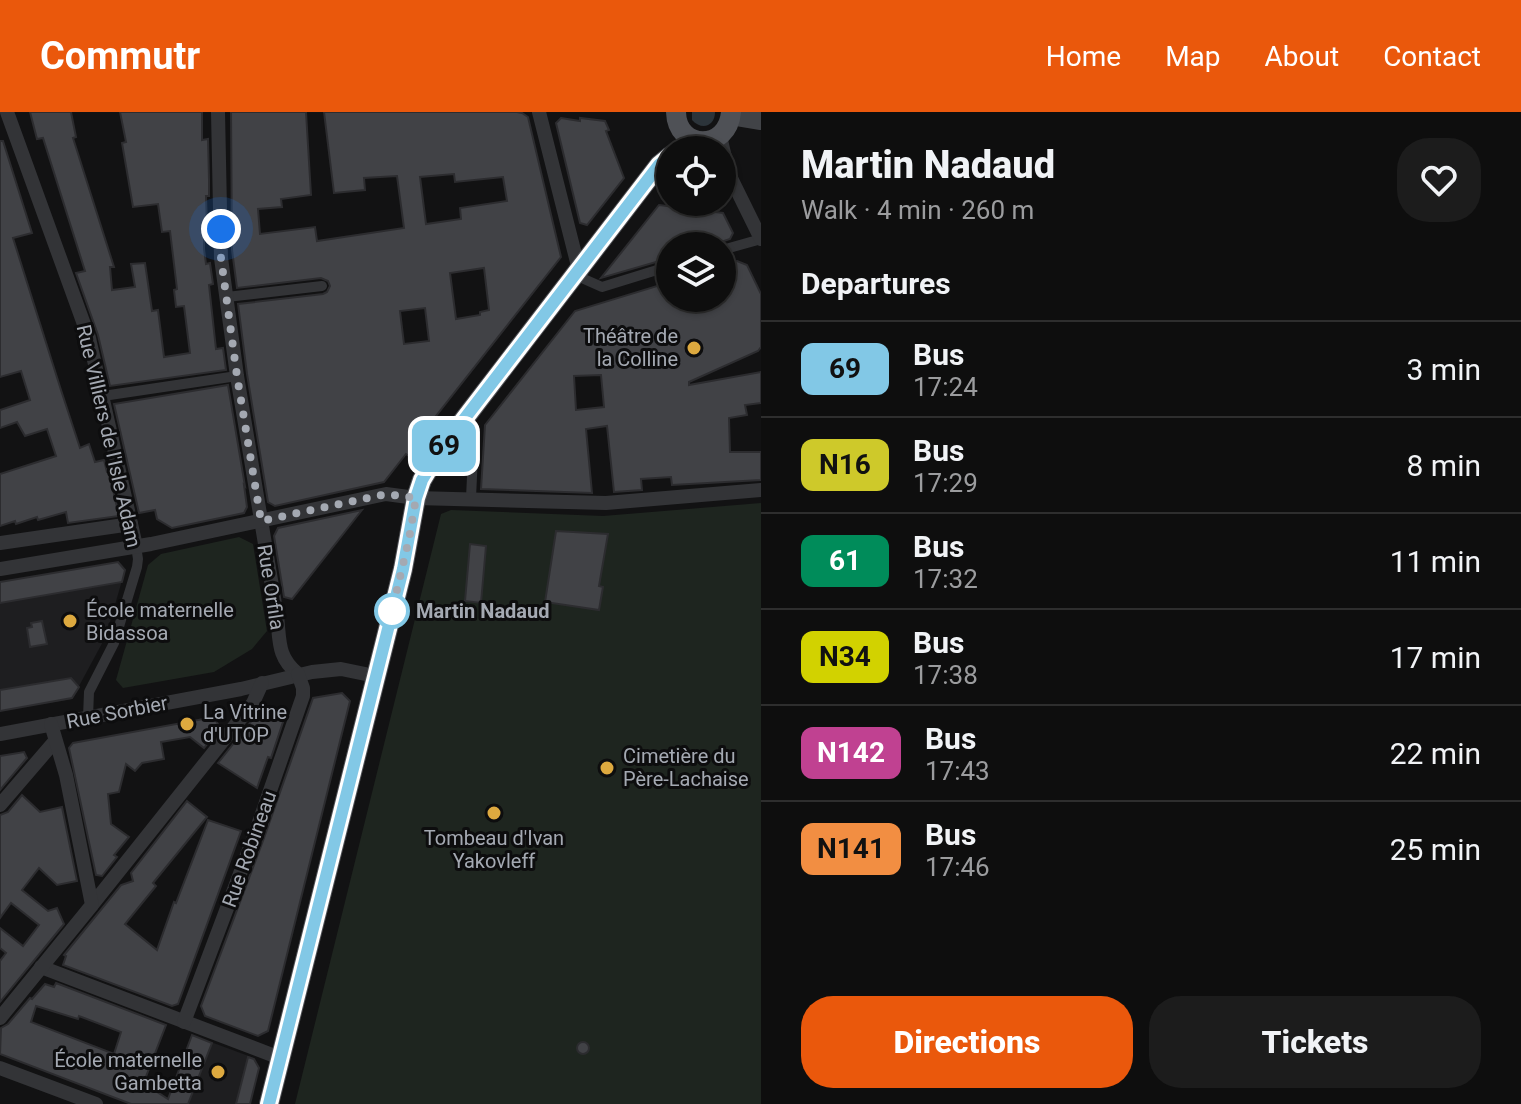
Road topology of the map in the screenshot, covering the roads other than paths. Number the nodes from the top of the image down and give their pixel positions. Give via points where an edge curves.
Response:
1 (7, 112) edge
2 (218, 112) edge
3 (539, 112) edge
4 (676, 112) edge
5 (731, 114) edge
6 (761, 121) edge
7 (681, 136) edge
8 (720, 136) edge
9 (656, 169) edge
10 (736, 188) edge
11 (761, 239) edge
12 (736, 246) edge
13 (579, 270) junction
14 (656, 270) edge
15 (322, 286) dead end
16 (227, 297) junction
17 (237, 376) junction
18 (103, 396) junction
19 (465, 418) junction
20 (761, 490) edge
21 (416, 498) junction
22 (471, 498) junction
23 (261, 521) junction
24 (131, 524) junction
25 (0, 543) edge
26 (136, 546) junction
27 (0, 569) edge
28 (298, 674) junction
29 (375, 676) junction
30 (262, 683) junction
31 (88, 717) junction
32 (51, 724) junction
33 (0, 734) edge
34 (55, 741) junction
35 (0, 805) edge
36 (92, 905) junction
37 (41, 967) junction
38 (0, 1018) edge
39 (184, 1022) junction
40 (280, 1058) junction
41 (0, 1068) edge
42 (96, 1104) edge
43 (269, 1104) edge

1 - 18 street, Rue Villiers de l'Isle Adam via 89,338
2 - 16 street, Rue Orfila via 221,258
3 - 13 street
4 - 7 main road
5 - 6 main road
5 - 8 main road
9 - 13 main road
10 - 11 street
11 - 12 street
13 - 14 street via 584,279 602,287
13 - 19 main road
15 - 16 street
16 - 17 street, Rue Orfila
17 - 18 street
17 - 23 street, Rue Orfila
18 - 24 street, Rue Villiers de l'Isle Adam
19 - 21 main road via 428,470
19 - 22 street via 474,433
20 - 22 street via 606,503
21 - 22 street
21 - 23 street via 386,494
21 - 29 main road
23 - 26 street
23 - 28 street, Rue Orfila via 280,653
24 - 25 street
24 - 26 street, Rue Villiers de l'Isle Adam
26 - 27 street
26 - 31 street, Rue Villiers de l'Isle Adam via 137,567 114,643 89,692
28 - 29 street, Rue Sorbier via 341,669
28 - 30 street, Rue Sorbier
28 - 39 street, Rue Robineau via 303,696
29 - 40 main road
30 - 31 street, Rue Sorbier
30 - 36 street via 253,703
31 - 32 street, Rue Sorbier
32 - 33 street, Rue Sorbier
32 - 34 street
34 - 35 street
34 - 36 street
36 - 37 street
37 - 38 street
37 - 39 street
39 - 40 street
40 - 43 main road
41 - 42 street

